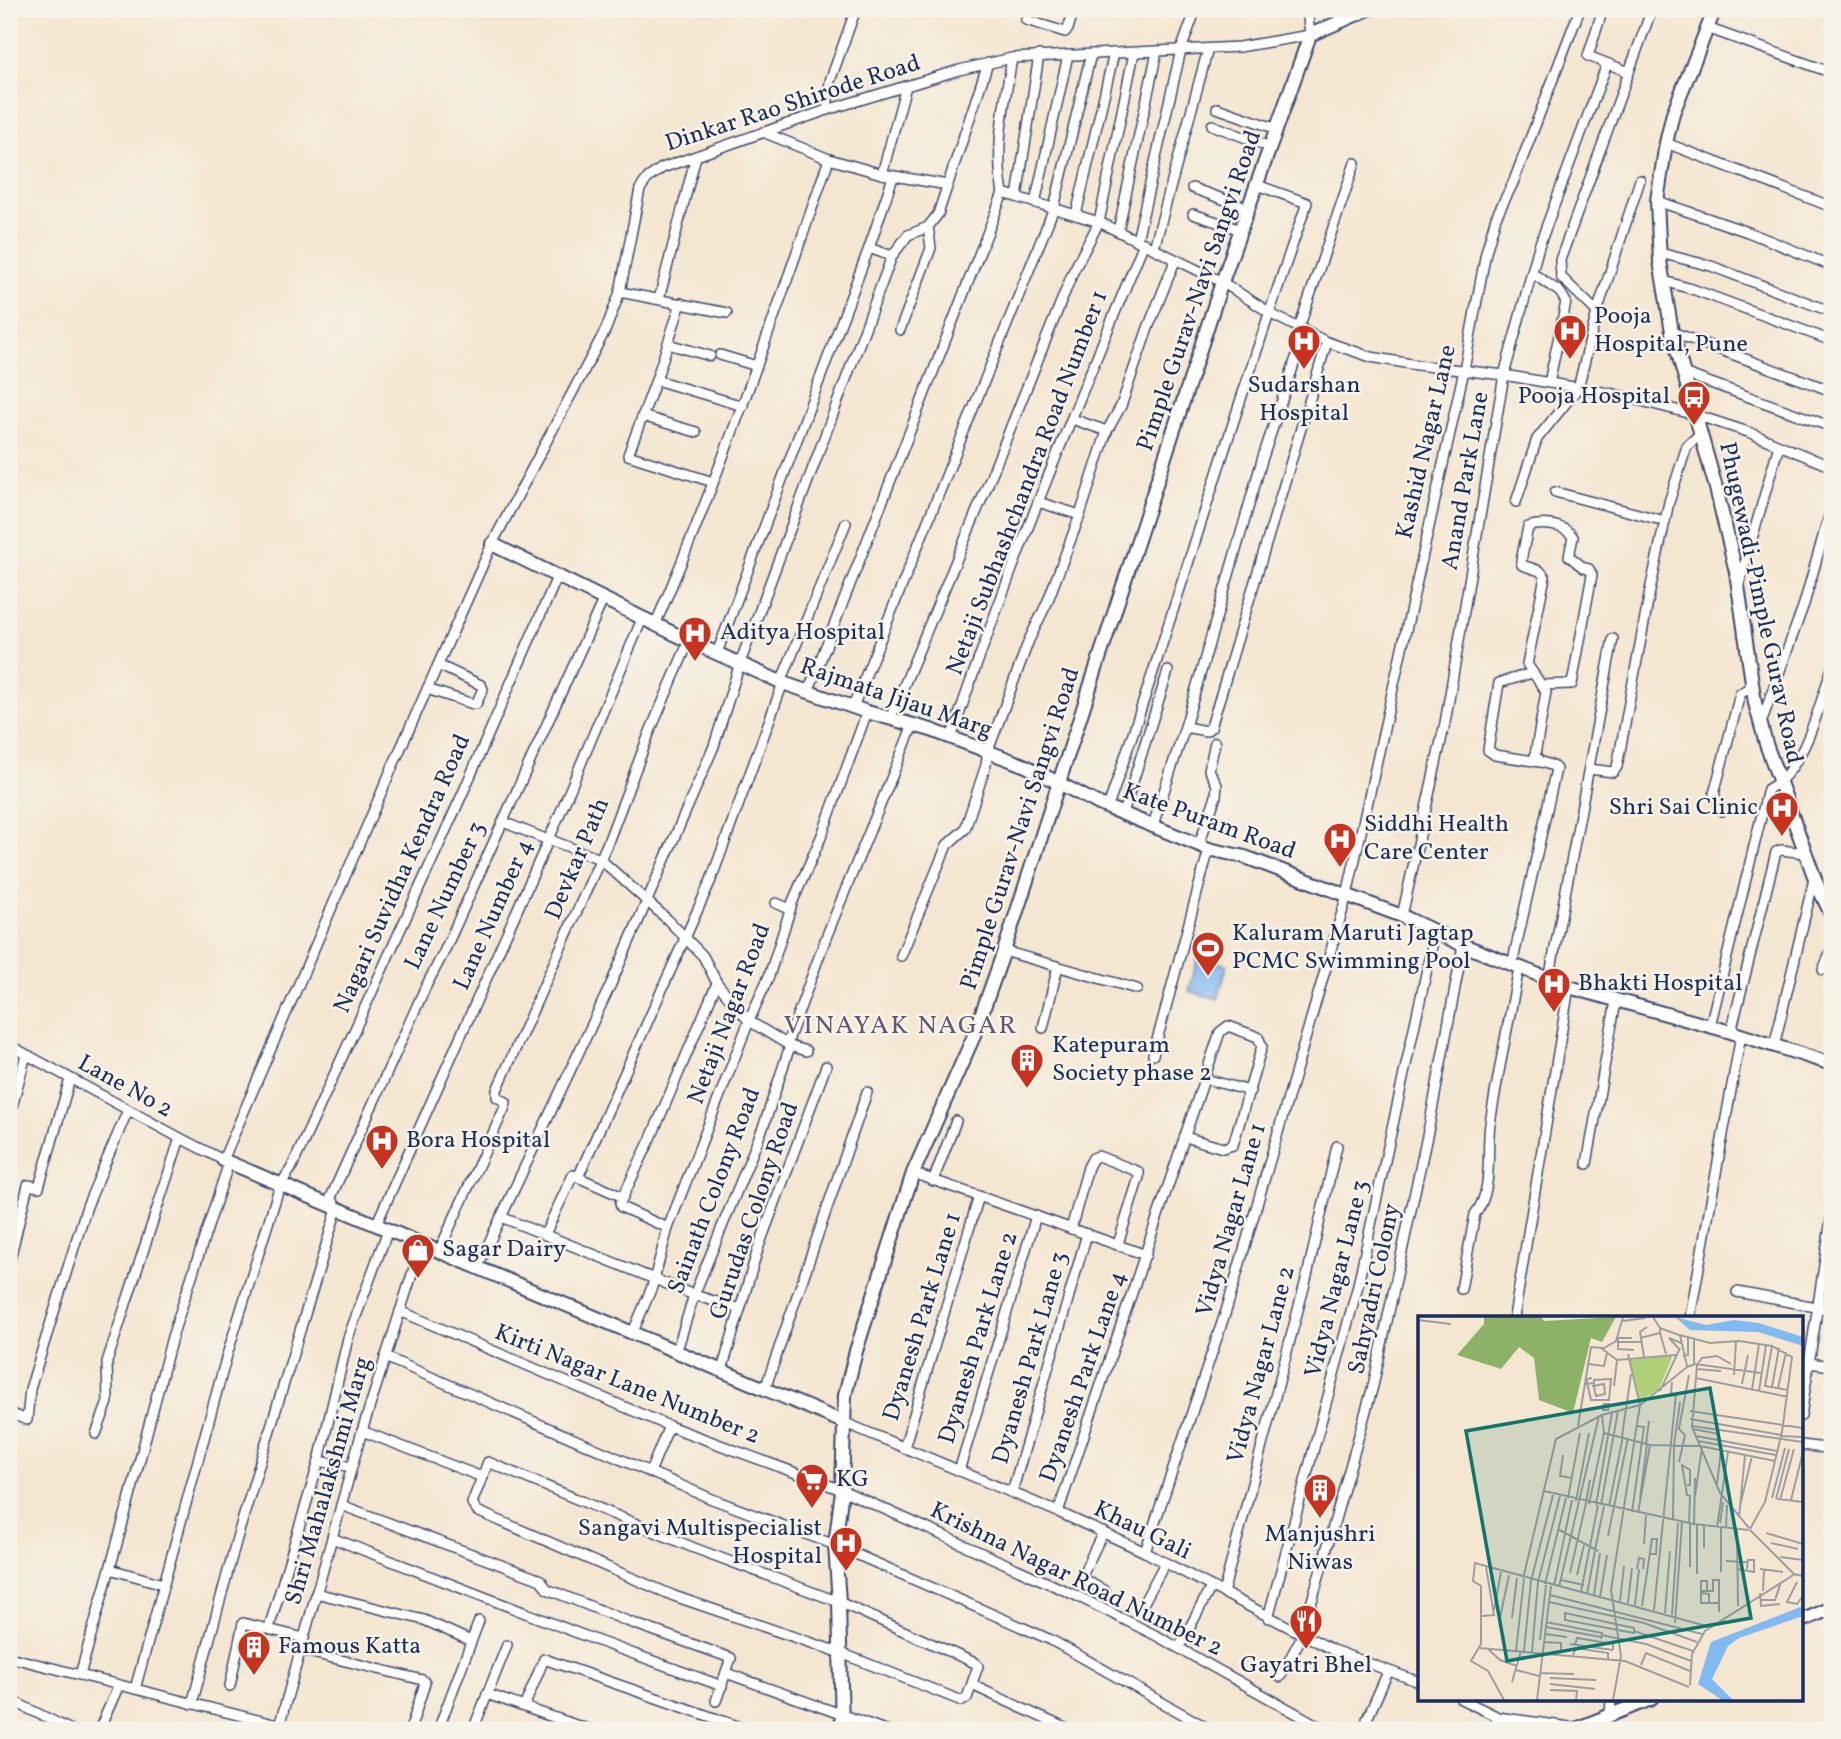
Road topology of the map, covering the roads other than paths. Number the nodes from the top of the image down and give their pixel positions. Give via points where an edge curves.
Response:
1 (856, 9) edge
2 (1028, 9) edge
3 (1074, 9) edge
4 (1196, 9) edge
5 (1307, 9) edge
6 (1369, 9) edge
7 (1580, 9) edge
8 (1603, 9) edge
9 (1652, 9) edge
10 (1715, 9) edge
11 (1707, 28) junction
12 (1310, 35) junction
13 (1208, 49) junction
14 (1181, 50) junction
15 (1157, 52) junction
16 (1114, 53) junction
17 (1134, 53) junction
18 (1091, 54) junction
19 (1039, 55) junction
20 (1068, 55) junction
21 (1012, 58) junction
22 (988, 63) junction
23 (1607, 64) junction
24 (1827, 71) dead end
25 (1629, 72) junction
26 (906, 86) junction
27 (1217, 108) dead end
28 (827, 110) junction
29 (1213, 125) dead end
30 (1276, 129) junction
31 (762, 132) junction
32 (1666, 143) junction
33 (1270, 147) junction
34 (696, 156) junction
35 (829, 159) junction
36 (1355, 163) dead end
37 (881, 174) junction
38 (893, 177) junction
39 (1640, 180) dead end
40 (948, 185) junction
41 (1257, 185) junction
42 (1192, 188) dead end
43 (1003, 192) junction
44 (1017, 197) junction
45 (1657, 201) junction
46 (1035, 202) junction
47 (1832, 207) edge
48 (1054, 208) junction
49 (1248, 208) junction
50 (1193, 214) dead end
51 (1076, 215) junction
52 (1099, 222) junction
53 (928, 227) junction
54 (1241, 230) junction
55 (1118, 231) junction
56 (1140, 241) junction
57 (869, 248) junction
58 (1154, 248) junction
59 (1660, 253) junction
60 (892, 257) junction
61 (1175, 261) junction
62 (1832, 266) edge
63 (1532, 272) junction
64 (1664, 281) junction
65 (1223, 282) junction
66 (620, 292) junction
67 (659, 299) junction
68 (681, 303) junction
69 (1268, 312) junction
70 (1597, 312) junction
71 (1832, 312) edge
72 (726, 313) dead end
73 (900, 330) dead end
74 (1302, 330) junction
75 (1672, 332) junction
76 (1832, 341) edge
77 (1327, 342) junction
78 (668, 344) junction
79 (757, 366) junction
80 (1464, 370) junction
81 (1683, 373) junction
82 (1504, 375) junction
83 (656, 380) junction
84 (1549, 383) junction
85 (1578, 388) junction
86 (1832, 391) edge
87 (743, 406) junction
88 (1696, 415) junction
89 (642, 416) junction
90 (1072, 419) junction
91 (1832, 427) edge
92 (1107, 431) junction
93 (696, 432) dead end
94 (1701, 433) junction
95 (1779, 445) junction
96 (1832, 467) edge
97 (713, 482) junction
98 (1555, 492) dead end
99 (1038, 502) junction
100 (1516, 502) dead end
101 (1832, 505) edge
102 (1080, 515) junction
103 (1665, 522) junction
104 (846, 523) dead end
105 (492, 544) junction
106 (557, 577) junction
107 (1738, 588) junction
108 (603, 600) junction
109 (642, 619) junction
110 (655, 625) junction
111 (1613, 639) dead end
112 (689, 641) junction
113 (717, 653) junction
114 (740, 663) junction
115 (438, 665) junction
116 (1832, 668) edge
117 (1168, 671) dead end
118 (1532, 673) junction
119 (782, 683) junction
120 (1543, 685) junction
121 (1753, 685) junction
122 (427, 689) junction
123 (808, 692) junction
124 (853, 707) junction
125 (867, 712) junction
126 (890, 719) junction
127 (1761, 723) junction
128 (913, 725) junction
129 (1185, 727) junction
130 (951, 738) junction
131 (1215, 742) dead end
132 (988, 751) junction
133 (1541, 762) junction
134 (1589, 769) junction
135 (1059, 784) junction
136 (1779, 784) junction
137 (1108, 807) junction
138 (1722, 811) dead end
139 (1123, 813) junction
140 (503, 822) junction
141 (1153, 825) junction
142 (548, 840) junction
143 (1204, 846) junction
144 (1805, 853) junction
145 (600, 859) junction
146 (1814, 878) junction
147 (1347, 895) junction
148 (647, 902) junction
149 (776, 904) dead end
150 (790, 909) junction
151 (1402, 916) junction
152 (1832, 916) edge
153 (685, 938) junction
154 (1463, 945) junction
155 (1432, 946) dead end
156 (1832, 949) edge
157 (1004, 951) junction
158 (901, 956) dead end
159 (1058, 966) junction
160 (1515, 967) junction
161 (1824, 970) dead end
162 (1549, 980) junction
163 (717, 983) junction
164 (1569, 987) junction
165 (1137, 989) dead end
166 (1616, 1001) junction
167 (749, 1021) junction
168 (1710, 1026) junction
169 (1043, 1028) dead end
170 (1736, 1034) junction
171 (789, 1044) junction
172 (9, 1045) edge
173 (1774, 1046) junction
174 (806, 1051) dead end
175 (26, 1055) junction
176 (1153, 1055) dead end
177 (1832, 1065) edge
178 (825, 1066) dead end
179 (70, 1079) junction
180 (1205, 1079) junction
181 (867, 1091) dead end
182 (1250, 1091) junction
183 (128, 1110) junction
184 (9, 1118) edge
185 (956, 1121) dead end
186 (1185, 1137) junction
187 (180, 1139) junction
188 (1337, 1146) dead end
189 (226, 1161) junction
190 (1587, 1164) dead end
191 (912, 1173) junction
192 (579, 1175) junction
193 (933, 1181) junction
194 (280, 1185) junction
195 (979, 1196) junction
196 (623, 1197) junction
197 (337, 1209) junction
198 (1832, 1213) edge
199 (1036, 1216) junction
200 (501, 1217) junction
201 (382, 1228) junction
202 (668, 1228) junction
203 (1071, 1229) junction
204 (545, 1234) junction
205 (1087, 1234) junction
206 (422, 1243) junction
207 (1118, 1244) junction
208 (439, 1251) junction
209 (1146, 1255) junction
210 (9, 1263) edge
211 (478, 1266) junction
212 (655, 1278) junction
213 (1461, 1289) dead end
214 (1737, 1292) dead end
215 (694, 1295) junction
216 (740, 1308) junction
217 (1818, 1308) junction
218 (1832, 1310) edge
219 (400, 1311) junction
220 (1514, 1316) edge
221 (1690, 1316) edge
222 (633, 1332) junction
223 (677, 1350) junction
224 (385, 1357) junction
225 (1809, 1363) junction
226 (1832, 1367) edge
227 (722, 1370) junction
228 (765, 1388) junction
229 (1802, 1409) edge
230 (9, 1413) edge
231 (843, 1422) junction
232 (669, 1426) junction
233 (362, 1430) junction
234 (96, 1434) dead end
235 (1802, 1445) edge
236 (904, 1448) junction
237 (1832, 1449) edge
238 (319, 1461) junction
239 (352, 1467) junction
240 (959, 1471) junction
241 (650, 1472) junction
242 (482, 1477) junction
243 (842, 1490) junction
244 (1012, 1493) junction
245 (341, 1505) junction
246 (1058, 1512) junction
247 (1103, 1532) junction
248 (332, 1538) junction
249 (835, 1545) junction
250 (1145, 1552) junction
251 (1165, 1563) junction
252 (110, 1569) junction
253 (163, 1584) junction
254 (1211, 1587) junction
255 (1105, 1591) dead end
256 (316, 1593) junction
257 (1223, 1593) junction
258 (839, 1602) junction
259 (1144, 1602) dead end
260 (1832, 1608) edge
261 (1268, 1618) junction
262 (479, 1621) dead end
263 (1802, 1621) edge
264 (269, 1628) junction
265 (1302, 1636) junction
266 (304, 1638) junction
267 (471, 1641) junction
268 (507, 1645) dead end
269 (1179, 1648) junction
270 (300, 1650) junction
271 (841, 1653) junction
272 (9, 1657) edge
273 (1388, 1672) junction
274 (726, 1673) junction
275 (80, 1675) junction
276 (1280, 1677) dead end
277 (1418, 1682) edge
278 (120, 1685) junction
279 (972, 1685) junction
280 (230, 1686) dead end
281 (722, 1686) junction
282 (135, 1689) junction
283 (487, 1694) junction
284 (9, 1699) edge
285 (1463, 1700) edge
286 (1611, 1700) edge
287 (1649, 1700) edge
288 (716, 1701) dead end
289 (192, 1704) junction
290 (524, 1707) junction
291 (841, 1713) junction
292 (1609, 1716) junction
293 (1497, 1717) junction
294 (1367, 1719) dead end
295 (278, 1728) edge
296 (1575, 1729) edge
297 (71, 1730) edge
298 (99, 1730) edge
299 (297, 1730) edge
300 (411, 1730) edge
301 (438, 1730) edge
302 (473, 1730) edge
303 (590, 1730) edge
304 (750, 1730) edge
305 (842, 1730) edge
306 (885, 1730) edge
307 (1069, 1730) edge
308 (1211, 1730) edge
309 (1326, 1730) edge
310 (1497, 1730) edge
311 (1516, 1730) edge

1 - 28 street via 830,81
2 - 3 street via 1026,20 1065,32
4 - 14 street, Netaji Subhashchandra Road Number 1
5 - 12 street
6 - 12 street
7 - 80 street, Kashid Nagar Lane via 1496,217
8 - 23 street via 1588,56
9 - 25 street
10 - 11 street, Phugewadi-Pimple Gurav Road
11 - 24 street
11 - 32 street, Phugewadi-Pimple Gurav Road
12 - 13 street, Dinkar Rao Shirode Road
12 - 30 street, Pimple Gurav-Navi Sangvi Road
13 - 14 street, Dinkar Rao Shirode Road
13 - 58 street
14 - 15 street, Dinkar Rao Shirode Road
14 - 56 street, Netaji Subhashchandra Road Number 1
15 - 17 street, Dinkar Rao Shirode Road
15 - 55 street
16 - 17 street, Dinkar Rao Shirode Road
16 - 18 street, Dinkar Rao Shirode Road
16 - 51 street
17 - 52 street
18 - 20 street, Dinkar Rao Shirode Road
18 - 48 street
19 - 20 street, Dinkar Rao Shirode Road
19 - 21 street, Dinkar Rao Shirode Road
19 - 44 street
20 - 46 street
21 - 22 street, Dinkar Rao Shirode Road
21 - 43 street via 1001,130
22 - 26 street, Dinkar Rao Shirode Road
22 - 40 street
23 - 25 street
23 - 63 street, Anand Park Lane
25 - 70 street via 1559,268 1561,277
26 - 28 street, Dinkar Rao Shirode Road
26 - 37 street
27 - 30 street
28 - 31 street, Dinkar Rao Shirode Road
29 - 33 street
30 - 33 street, Pimple Gurav-Navi Sangvi Road
31 - 34 street, Dinkar Rao Shirode Road
31 - 35 street
32 - 45 street, Phugewadi-Pimple Gurav Road
32 - 47 street
33 - 41 street, Pimple Gurav-Navi Sangvi Road
34 - 66 street, Dinkar Rao Shirode Road via 662,168 640,189
34 - 67 street
35 - 37 street
35 - 79 street
36 - 74 street
37 - 38 street
38 - 40 street
38 - 57 street
39 - 70 street
40 - 53 street
41 - 49 street, Pimple Gurav-Navi Sangvi Road
41 - 69 street via 1307,203
42 - 49 street
43 - 44 street
43 - 123 street
44 - 46 street
45 - 59 street, Phugewadi-Pimple Gurav Road
45 - 62 street
46 - 48 street
48 - 51 street
48 - 124 street
49 - 54 street, Pimple Gurav-Navi Sangvi Road
50 - 54 street
51 - 52 street
52 - 55 street
52 - 126 street via 1073,272
53 - 60 street via 908,235
53 - 73 street via 931,248
54 - 65 street, Pimple Gurav-Navi Sangvi Road
55 - 56 street
56 - 58 street
56 - 90 street, Netaji Subhashchandra Road Number 1
57 - 60 street
57 - 113 street
58 - 61 street
59 - 64 street, Phugewadi-Pimple Gurav Road
59 - 71 street via 1711,266
60 - 114 street
61 - 65 street
61 - 92 street via 1121,406
63 - 82 street, Anand Park Lane
63 - 84 street via 1560,292 1566,302
64 - 75 street, Phugewadi-Pimple Gurav Road
64 - 76 street
65 - 69 street
65 - 135 street, Pimple Gurav-Navi Sangvi Road
66 - 67 street
66 - 105 street, Dinkar Rao Shirode Road via 595,351
67 - 68 street
68 - 72 street
68 - 78 street
69 - 74 street
69 - 137 street
70 - 85 street
74 - 77 street
74 - 129 street
75 - 81 street, Phugewadi-Pimple Gurav Road
75 - 86 street
77 - 80 street via 1371,357
77 - 129 street via 1211,727 1206,731
78 - 79 street
78 - 83 street
79 - 87 street
80 - 82 street
80 - 147 street, Kashid Nagar Lane
81 - 88 street, Phugewadi-Pimple Gurav Road
81 - 91 street
82 - 84 street
82 - 151 street, Anand Park Lane via 1445,723
83 - 87 street
83 - 89 street
84 - 85 street
85 - 88 street
85 - 100 street via 1537,439
87 - 97 street
88 - 94 street, Phugewadi-Pimple Gurav Road
88 - 95 street
89 - 93 street
89 - 97 street via 628,455
90 - 92 street
90 - 99 street, Netaji Subhashchandra Road Number 1
92 - 102 street
94 - 103 street via 1688,446
94 - 107 street, Phugewadi-Pimple Gurav Road
95 - 96 street
95 - 107 street
97 - 110 street
98 - 103 street
99 - 102 street
99 - 130 street, Netaji Subhashchandra Road Number 1
101 - 127 street via 1804,604
102 - 132 street
103 - 134 street via 1617,767 1613,772
104 - 119 street
105 - 106 street, Rajmata Jijau Marg
105 - 115 street, Dinkar Rao Shirode Road
106 - 108 street, Rajmata Jijau Marg
106 - 194 street, Nagari Suvidha Kendra Road via 462,795
107 - 121 street, Phugewadi-Pimple Gurav Road
108 - 109 street, Rajmata Jijau Marg
108 - 140 street, Lane Number 3
109 - 110 street, Rajmata Jijau Marg
109 - 142 street, Lane Number 4
110 - 112 street, Rajmata Jijau Marg
111 - 134 street
112 - 113 street, Rajmata Jijau Marg
112 - 145 street, Devkar Path
113 - 114 street, Rajmata Jijau Marg
114 - 119 street, Rajmata Jijau Marg
114 - 148 street via 714,746
115 - 122 street, Dinkar Rao Shirode Road
115 - 122 street via 484,689 473,704
116 - 136 street via 1804,746
117 - 139 street
118 - 120 street
118 - 120 street via 1527,664 1545,577 1522,565 1528,527 1561,527 1573,537 1569,556 1592,575 1572,684
118 - 133 street via 1499,682 1488,750
119 - 123 street, Rajmata Jijau Marg
119 - 153 street via 711,880
120 - 133 street via 1546,692 1535,755
121 - 127 street, Phugewadi-Pimple Gurav Road
121 - 138 street via 1740,694 1714,794
122 - 189 street, Dinkar Rao Shirode Road
123 - 124 street, Rajmata Jijau Marg
124 - 125 street, Rajmata Jijau Marg
125 - 126 street, Rajmata Jijau Marg
125 - 150 street, Netaji Nagar Road
126 - 128 street, Rajmata Jijau Marg
127 - 136 street, Phugewadi-Pimple Gurav Road
128 - 130 street, Rajmata Jijau Marg
128 - 171 street, Sainath Colony Road via 827,935
129 - 141 street
130 - 132 street, Rajmata Jijau Marg
131 - 143 street via 1209,770 1217,785 1216,796
132 - 135 street, Rajmata Jijau Marg
132 - 158 street via 965,829 947,845
133 - 160 street via 1556,769
134 - 162 street
135 - 137 street, Kate Puram Road
135 - 157 street, Pimple Gurav-Navi Sangvi Road
136 - 144 street, Phugewadi-Pimple Gurav Road
136 - 168 street via 1768,789
137 - 139 street, Kate Puram Road
139 - 141 street, Kate Puram Road
140 - 142 street
140 - 197 street, Lane Number 3 via 331,1197
141 - 143 street, Kate Puram Road
142 - 145 street
142 - 201 street, Lane Number 4
143 - 147 street, Kate Puram Road
143 - 176 street
144 - 146 street, Phugewadi-Pimple Gurav Road
144 - 170 street via 1776,852
145 - 148 street
145 - 208 street, Devkar Path via 497,1090 505,1107
146 - 152 street, Phugewadi-Pimple Gurav Road
146 - 173 street
147 - 151 street
147 - 250 street, Vidya Nagar Lane 1 via 1227,1308
148 - 153 street
148 - 200 street
149 - 150 street
150 - 167 street, Netaji Nagar Road
151 - 154 street
153 - 163 street via 703,956
153 - 192 street
154 - 160 street
154 - 265 street, Sahyadri Colony via 1385,1336
155 - 261 street, Vidya Nagar Lane 3 via 1357,1289
156 - 161 street
157 - 159 street
157 - 191 street, Pimple Gurav-Navi Sangvi Road via 973,1038
159 - 165 street
159 - 169 street
160 - 162 street
160 - 213 street via 1490,1124 1488,1178 1475,1214
162 - 164 street
163 - 167 street
163 - 196 street
164 - 166 street
164 - 220 street
166 - 168 street
166 - 190 street
167 - 171 street
167 - 202 street, Netaji Nagar Road
168 - 170 street
170 - 173 street
170 - 221 street
171 - 174 street
171 - 215 street, Sainath Colony Road via 764,1125
172 - 175 street, Lane No 2
173 - 177 street
175 - 179 street, Lane No 2
175 - 184 street
178 - 216 street, Gurudas Colony Road
179 - 183 street, Lane No 2
179 - 210 street via 39,1187 28,1185
180 - 182 street
180 - 182 street, Dyanesh Park Lane 4 via 1220,1032 1235,1028 1262,1041
180 - 186 street, Dyanesh Park Lane 4
181 - 228 street
182 - 186 street via 1233,1145 1223,1147
183 - 187 street, Lane No 2
183 - 230 street via 87,1206 30,1389 27,1420
185 - 193 street
186 - 209 street, Dyanesh Park Lane 4
187 - 189 street, Lane No 2
187 - 234 street via 107,1362 107,1406
188 - 257 street, Vidya Nagar Lane 2
189 - 194 street
189 - 252 street, Dinkar Rao Shirode Road via 172,1338
191 - 193 street
191 - 231 street, Pimple Gurav-Navi Sangvi Road via 856,1351
192 - 196 street
192 - 204 street via 573,1175
193 - 195 street
194 - 197 street
194 - 253 street, Nagari Suvidha Kendra Road
195 - 199 street
195 - 236 street, Dyanesh Park Lane 1
196 - 202 street via 621,1207
197 - 201 street
197 - 289 street
198 - 217 street
199 - 203 street
199 - 240 street, Dyanesh Park Lane 2
200 - 204 street
200 - 211 street
201 - 206 street
201 - 238 street, Lane Number 4 via 348,1338
202 - 212 street, Netaji Nagar Road
203 - 205 street
203 - 207 street via 1088,1167 1098,1156 1139,1172
204 - 212 street
205 - 207 street
205 - 244 street, Dyanesh Park Lane 3
206 - 208 street
206 - 219 street, Shri Mahalakshmi Marg
207 - 209 street
208 - 211 street
209 - 246 street, Dyanesh Park Lane 4
211 - 222 street
212 - 215 street
212 - 222 street, Netaji Nagar Road
214 - 217 street
215 - 216 street
215 - 223 street, Sainath Colony Road
216 - 227 street, Gurudas Colony Road
217 - 218 street
217 - 225 street
219 - 224 street, Shri Mahalakshmi Marg
219 - 232 street, Kirti Nagar Lane Number 2
222 - 223 street
223 - 227 street
224 - 233 street, Shri Mahalakshmi Marg
224 - 241 street
225 - 226 street
225 - 229 street
227 - 228 street
228 - 231 street
231 - 236 street, Khau Gali
231 - 243 street, Pimple Gurav-Navi Sangvi Road
232 - 241 street
232 - 243 street, Kirti Nagar Lane Number 2
233 - 239 street, Shri Mahalakshmi Marg
233 - 242 street
235 - 237 street
236 - 240 street, Khau Gali
238 - 239 street
238 - 264 street, Lane Number 4
239 - 245 street, Shri Mahalakshmi Marg
240 - 244 street, Khau Gali
241 - 249 street
242 - 258 street via 488,1462 694,1548
242 - 271 street via 472,1503 477,1511 674,1596
243 - 249 street, Pimple Gurav-Navi Sangvi Road
243 - 269 street, Krishna Nagar Road Number 2 via 1077,1596
244 - 246 street, Khau Gali
245 - 248 street, Shri Mahalakshmi Marg
245 - 274 street via 541,1580 547,1589 626,1621 731,1658
246 - 247 street, Khau Gali
247 - 250 street, Khau Gali
247 - 255 street via 1081,1578
248 - 256 street, Shri Mahalakshmi Marg
248 - 281 street
249 - 258 street, Pimple Gurav-Navi Sangvi Road
249 - 308 street via 1051,1640
250 - 251 street, Khau Gali
251 - 254 street, Khau Gali
251 - 259 street
252 - 253 street
252 - 275 street, Dinkar Rao Shirode Road
253 - 282 street, Nagari Suvidha Kendra Road
254 - 257 street, Khau Gali
254 - 269 street
256 - 266 street, Shri Mahalakshmi Marg
256 - 267 street via 424,1620
257 - 261 street, Khau Gali
258 - 271 street, Pimple Gurav-Navi Sangvi Road
258 - 279 street via 975,1663
260 - 263 street
261 - 265 street, Khau Gali
262 - 267 street
264 - 266 street
264 - 280 street via 243,1623
265 - 273 street, Khau Gali
265 - 276 street, Sahyadri Colony
266 - 270 street, Shri Mahalakshmi Marg
267 - 301 street
268 - 283 street
269 - 309 street, Krishna Nagar Road Number 2
270 - 295 street, Shri Mahalakshmi Marg
270 - 300 street via 423,1680
271 - 279 street via 962,1701
271 - 291 street, Pimple Gurav-Navi Sangvi Road
272 - 275 street
273 - 277 street, Khau Gali
273 - 294 street
274 - 281 street
274 - 291 street
275 - 278 street
278 - 282 street
278 - 298 street
279 - 307 street
281 - 288 street
282 - 289 street
283 - 290 street
283 - 302 street
284 - 297 street
285 - 293 street
286 - 292 street
287 - 292 street
289 - 295 street
290 - 303 street
290 - 304 street via 544,1659
291 - 305 street, Pimple Gurav-Navi Sangvi Road
291 - 306 street
292 - 296 street
293 - 296 street
293 - 310 street
293 - 311 street
295 - 299 street

